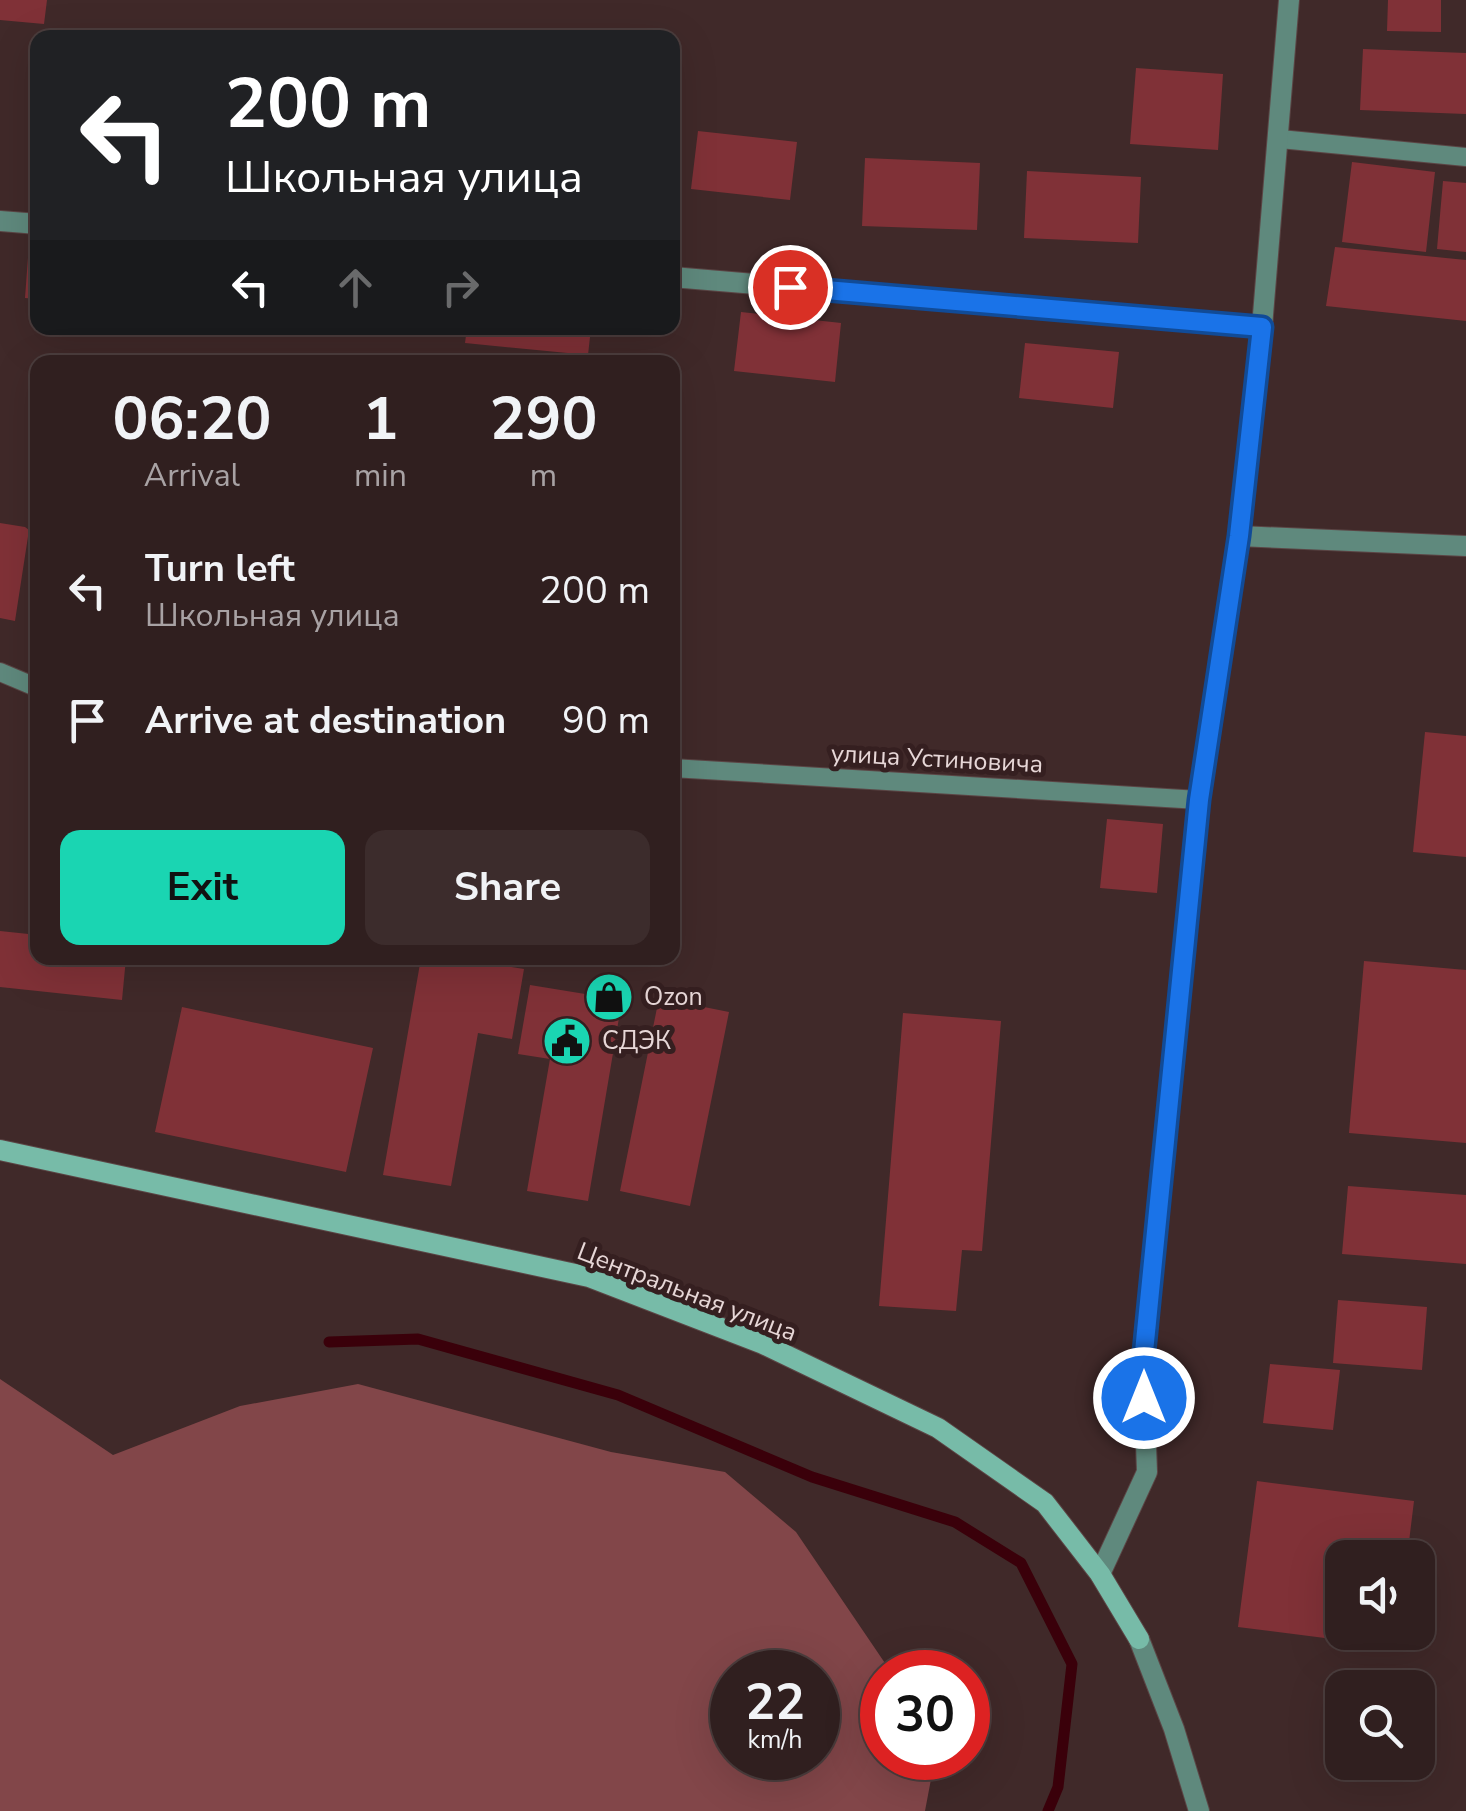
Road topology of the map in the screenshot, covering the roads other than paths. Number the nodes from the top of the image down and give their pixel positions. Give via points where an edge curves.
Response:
1 (1288, 0) edge
2 (1280, 138) junction
3 (1466, 157) edge
4 (0, 220) edge
5 (30, 223) edge
6 (680, 278) edge
7 (1262, 327) junction
8 (1239, 536) junction
9 (1466, 546) edge
10 (0, 672) edge
11 (30, 685) edge
12 (680, 768) edge
13 (1199, 800) junction
14 (0, 1150) edge
15 (1100, 1574) junction
16 (1198, 1811) edge

1 - 2 street
2 - 3 lane
2 - 7 street
4 - 5 street
6 - 7 street
7 - 8 street
8 - 9 street
8 - 13 street
10 - 11 lane
12 - 13 lane, улица Устиновича
13 - 15 street via 1143,1362 1147,1472
14 - 15 street, Центральная улица via 589,1277 764,1344 938,1428 1045,1503
15 - 16 street, Центральная улица via 1139,1639

